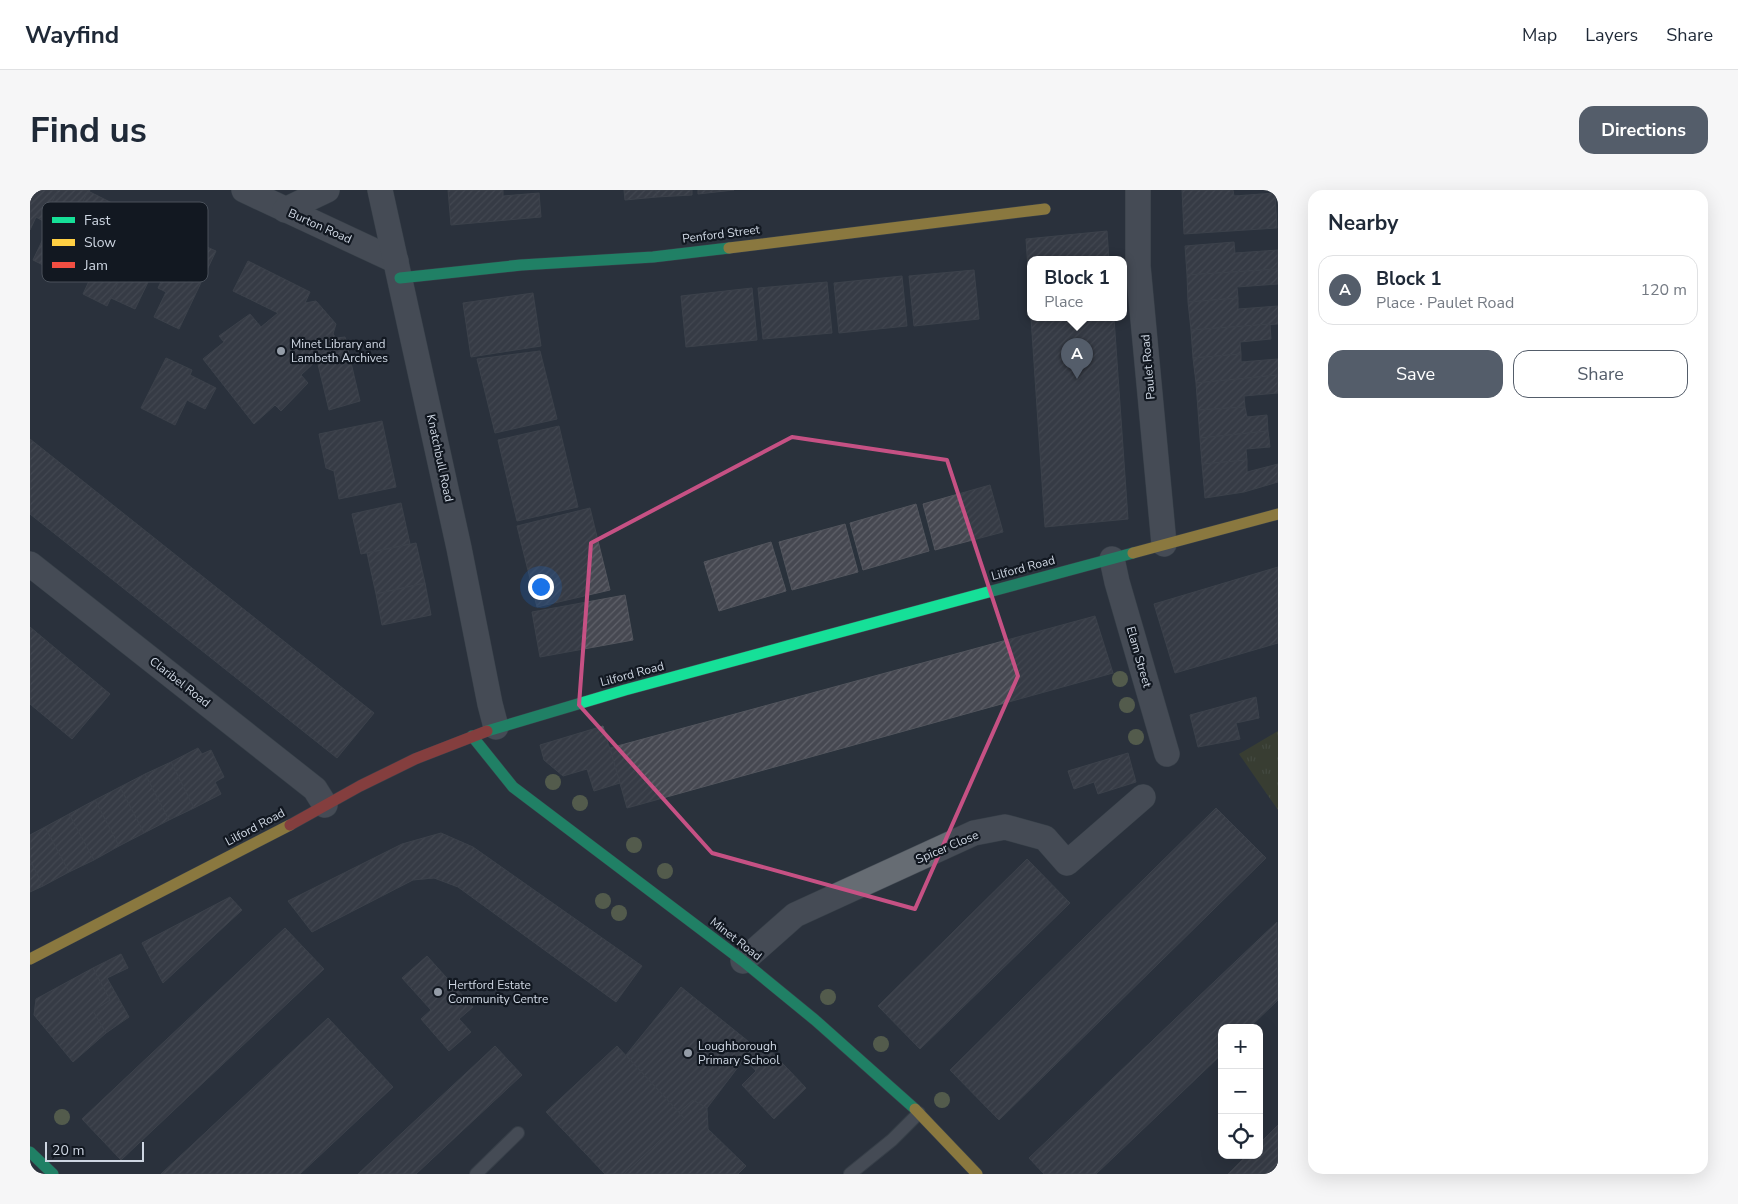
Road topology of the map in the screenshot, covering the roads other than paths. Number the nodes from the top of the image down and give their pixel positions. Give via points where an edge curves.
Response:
1 (244, 190) edge
2 (328, 190) edge
3 (380, 190) edge
4 (1138, 190) edge
5 (1045, 209) dead end
6 (285, 210) junction
7 (398, 270) junction
8 (1278, 514) edge
9 (1164, 544) junction
10 (1112, 559) junction
11 (30, 564) edge
12 (496, 727) junction
13 (472, 736) junction
14 (1167, 754) dead end
15 (1143, 797) dead end
16 (325, 805) junction
17 (30, 959) edge
18 (743, 961) junction
19 (919, 1113) junction
20 (518, 1133) dead end
21 (30, 1152) edge
22 (53, 1174) edge
23 (476, 1174) edge
24 (850, 1174) edge
25 (977, 1174) edge

1 - 6 street, Burton Road
2 - 6 street
3 - 7 street, Knatchbull Road
4 - 9 street, Paulet Road via 1138,266
5 - 7 street, Penford Street via 653,257
6 - 7 street, Burton Road via 333,231
7 - 12 street, Knatchbull Road
8 - 9 street, Lilford Road
9 - 10 street, Lilford Road
10 - 12 street, Lilford Road
10 - 14 street, Elam Street
11 - 16 street, Claribel Road via 315,789
12 - 13 street, Lilford Road
13 - 16 street, Lilford Road via 414,759
13 - 18 street, Minet Road via 513,786
15 - 18 street, Spicer Close via 1067,863 1045,838 1005,827 974,833 795,915
16 - 17 street, Lilford Road
18 - 19 street, Minet Road
19 - 24 lane
19 - 25 street, Minet Road
20 - 23 lane
21 - 22 street

